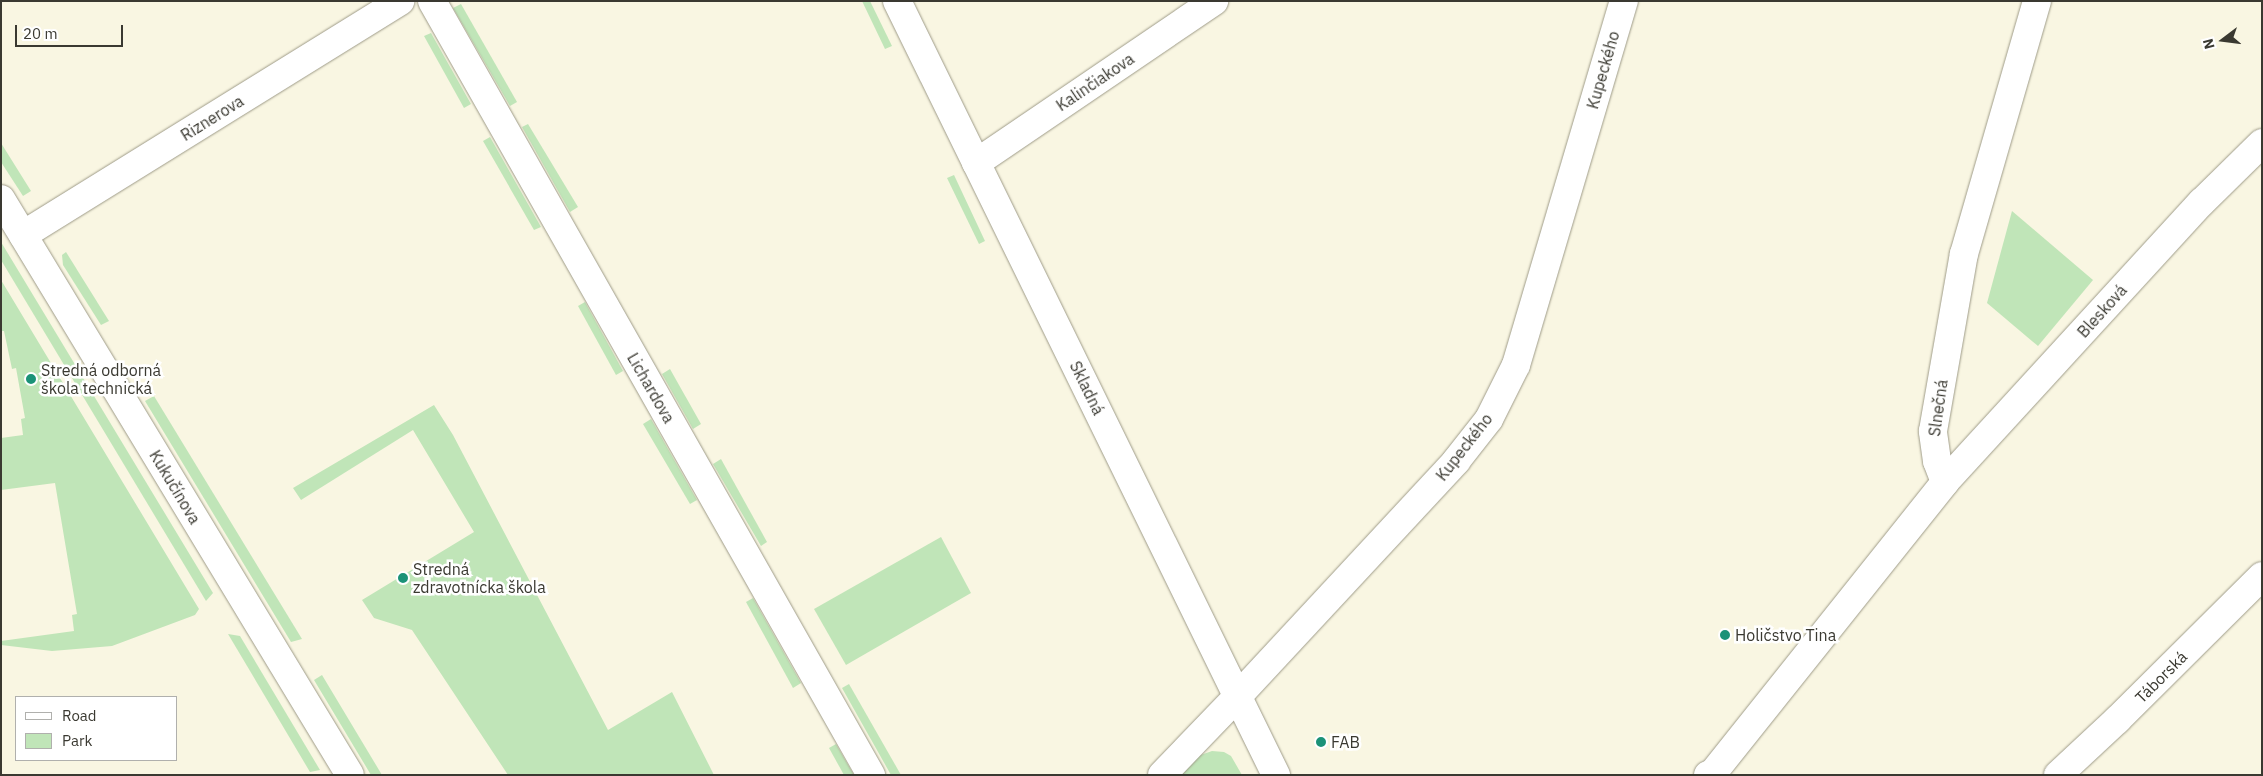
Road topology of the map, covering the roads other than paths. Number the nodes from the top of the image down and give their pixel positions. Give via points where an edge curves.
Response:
1 (400, 1) edge
2 (432, 1) edge
3 (897, 1) edge
4 (1214, 1) edge
5 (1624, 1) edge
6 (2037, 1) edge
7 (2262, 143) edge
8 (976, 163) junction
9 (1, 199) edge
10 (23, 234) junction
11 (1946, 482) junction
12 (2262, 576) edge
13 (1238, 696) junction
14 (1712, 774) edge
15 (350, 775) edge
16 (871, 775) edge
17 (1162, 775) edge
18 (1276, 775) edge
19 (2058, 775) edge

1 - 10 street, Riznerova
2 - 16 street, Lichardova
3 - 8 street, Skladná
4 - 8 street, Kalinčiakova
5 - 13 street, Kupeckého via 1516,365 1489,419 1456,461
6 - 11 street, Slnečná via 1964,254 1933,431 1937,461
7 - 11 street, Blesková via 2202,202
8 - 13 street, Skladná
9 - 10 street, Kukučínova
10 - 15 street, Kukučínova
11 - 14 street
12 - 19 street, Táborská
13 - 17 street, Kupeckého
13 - 18 street, Skladná

